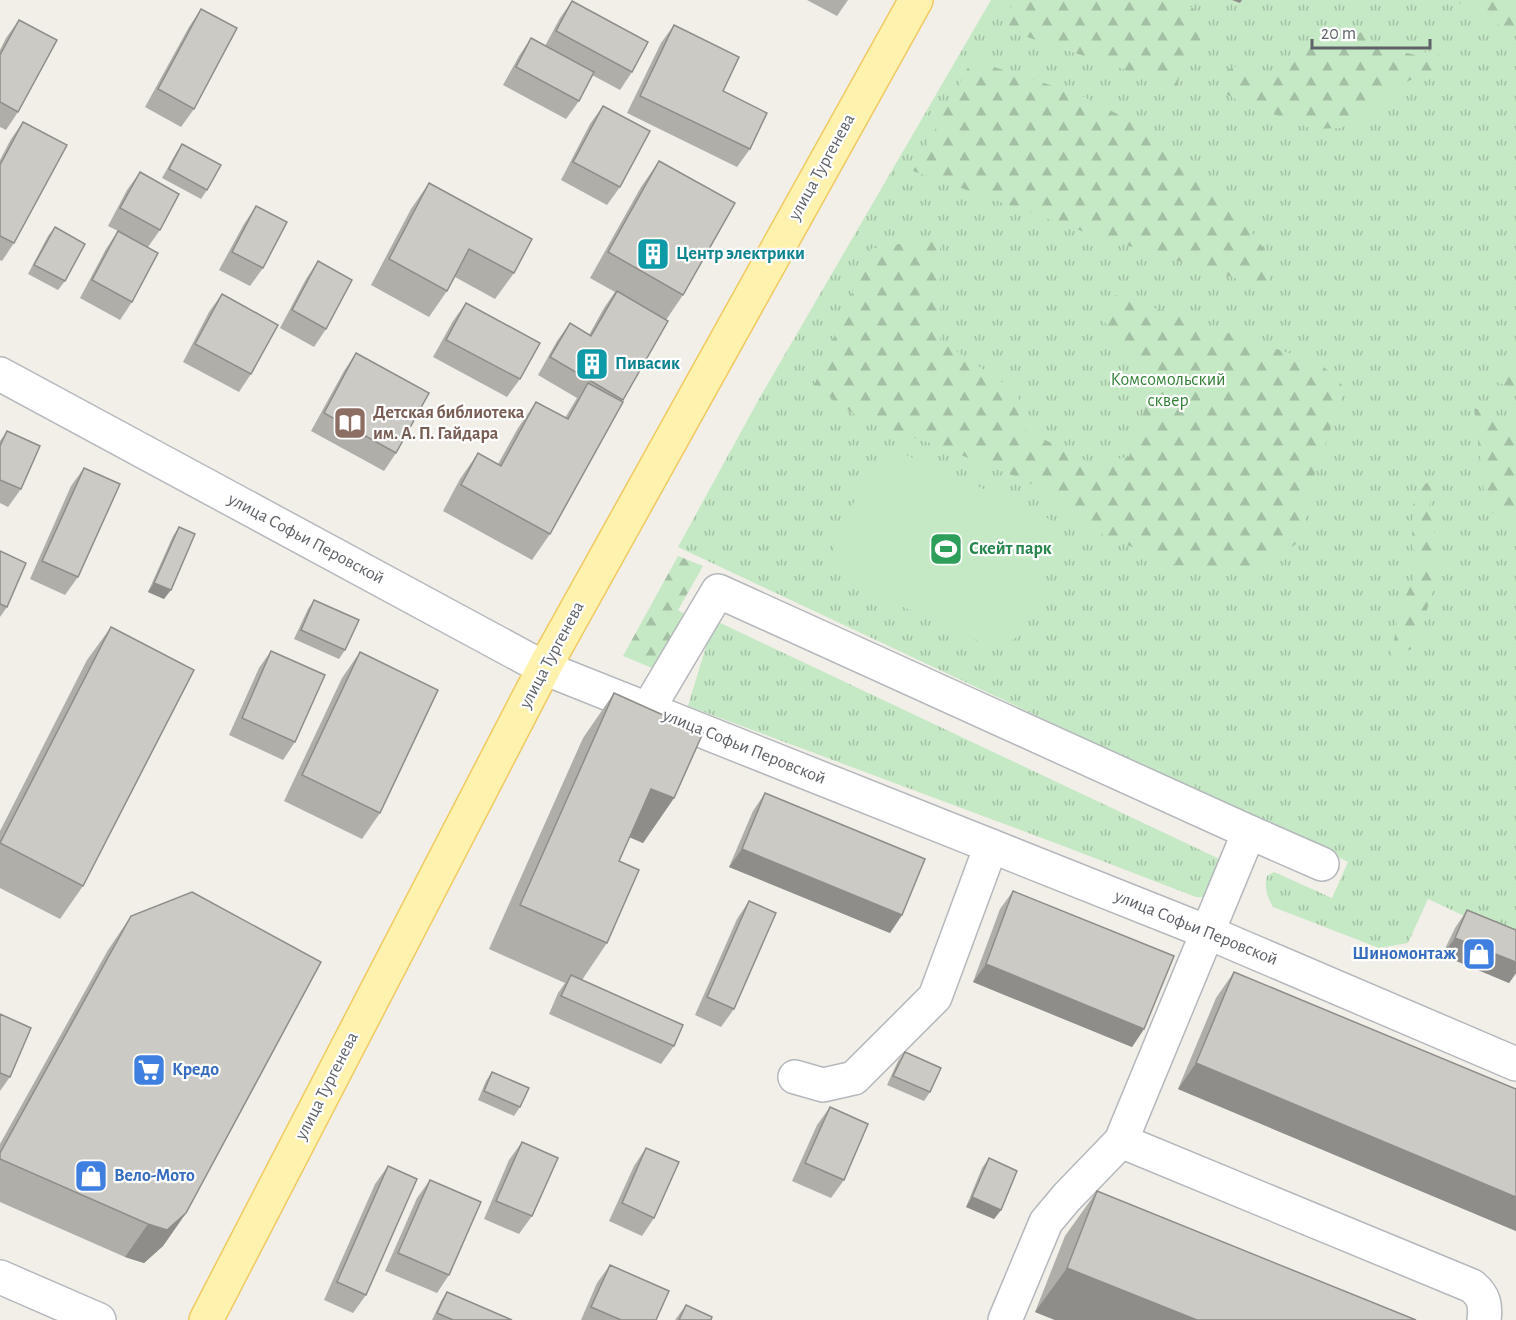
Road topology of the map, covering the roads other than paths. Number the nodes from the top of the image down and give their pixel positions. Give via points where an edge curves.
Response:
1 (916, 0) edge
2 (0, 374) edge
3 (544, 668) junction
4 (648, 709) junction
5 (1249, 832) junction
6 (991, 846) junction
7 (1322, 864) dead end
8 (1207, 932) junction
9 (1516, 1064) edge
10 (795, 1077) dead end
11 (1121, 1141) junction
12 (0, 1277) edge
13 (99, 1320) edge
14 (206, 1320) edge
15 (1005, 1320) edge
16 (1484, 1320) edge

1 - 3 main road, улица Тургенева
2 - 3 street, улица Софьи Перовской
3 - 4 street, улица Софьи Перовской
3 - 14 main road, улица Тургенева
4 - 5 street via 718,591
4 - 6 street, улица Софьи Перовской
5 - 7 street
5 - 8 street
6 - 8 street, улица Софьи Перовской
6 - 10 street via 935,997 854,1078 823,1084
8 - 9 street, улица Софьи Перовской
8 - 11 street
11 - 15 street via 1046,1222
11 - 16 street via 1472,1286 1484,1300
12 - 13 street

